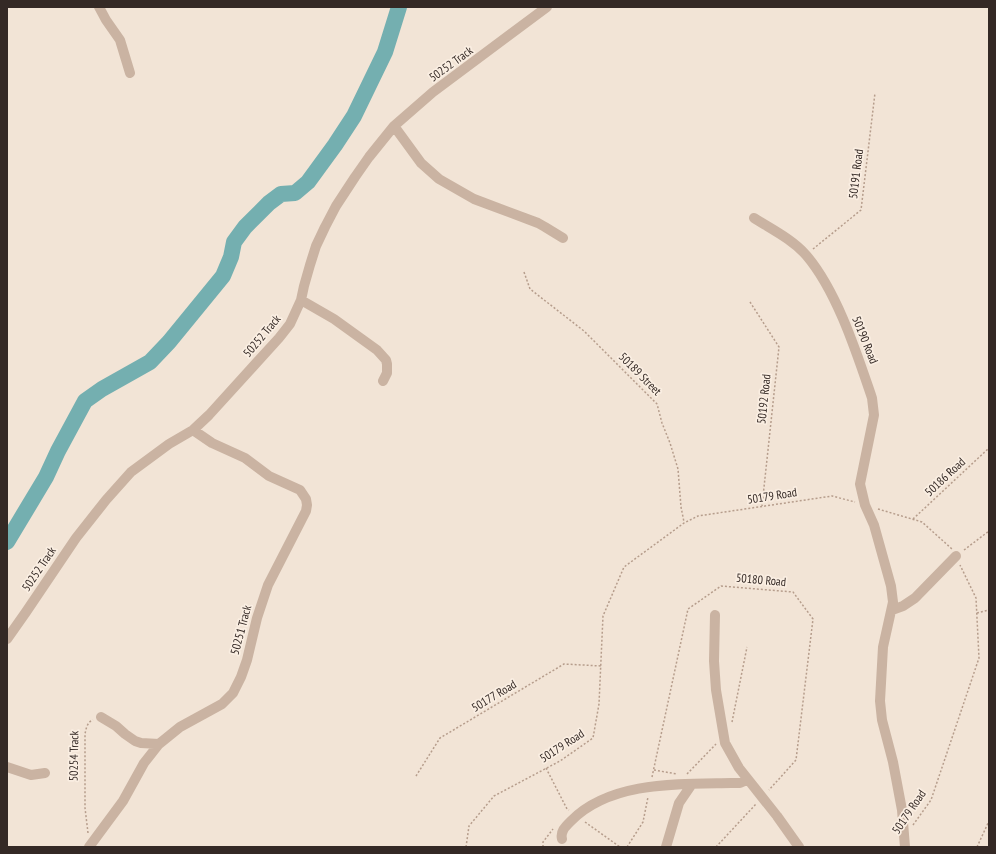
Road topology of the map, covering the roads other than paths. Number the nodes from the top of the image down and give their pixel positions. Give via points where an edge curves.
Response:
1 (99, 7) edge
2 (547, 7) edge
3 (130, 74) dead end
4 (394, 126) junction
5 (754, 218) dead end
6 (563, 238) dead end
7 (301, 300) junction
8 (383, 381) dead end
9 (193, 430) junction
10 (956, 556) road end
11 (892, 610) junction
12 (715, 615) dead end
13 (7, 638) edge
14 (101, 717) road end
15 (159, 744) junction
16 (7, 767) edge
17 (45, 773) dead end
18 (747, 780) junction
19 (692, 784) junction
20 (562, 839) dead end
21 (89, 847) edge
22 (666, 847) edge
23 (799, 847) edge
24 (905, 847) edge

1 - 3 street via 120,40
2 - 4 street, 50252 Track via 433,92
4 - 6 street via 421,163 440,179 474,199 542,225
4 - 7 street, 50252 Track via 369,157 336,206 312,259
5 - 11 street, 50190 Road via 795,245 806,255 820,275 837,306 872,398 874,415 860,484 891,586
7 - 8 street via 334,319 377,350 387,364 387,373
7 - 9 street, 50252 Track via 290,324 279,338
9 - 13 street, 50252 Track via 131,472 76,538
9 - 15 street, 50251 Track via 212,443 244,458 269,476 300,490 307,505 268,585 247,660 233,693 222,704 180,727
10 - 11 street via 915,598
11 - 24 street, 50190 Road via 882,647 880,702 901,803
12 - 18 street via 714,661 723,737 731,756
14 - 15 street via 135,741
15 - 21 street, 50251 Track
16 - 17 street via 31,775
18 - 19 street via 740,783
18 - 23 street
19 - 20 street via 650,788 605,798 576,816 562,832
19 - 22 street via 679,803

